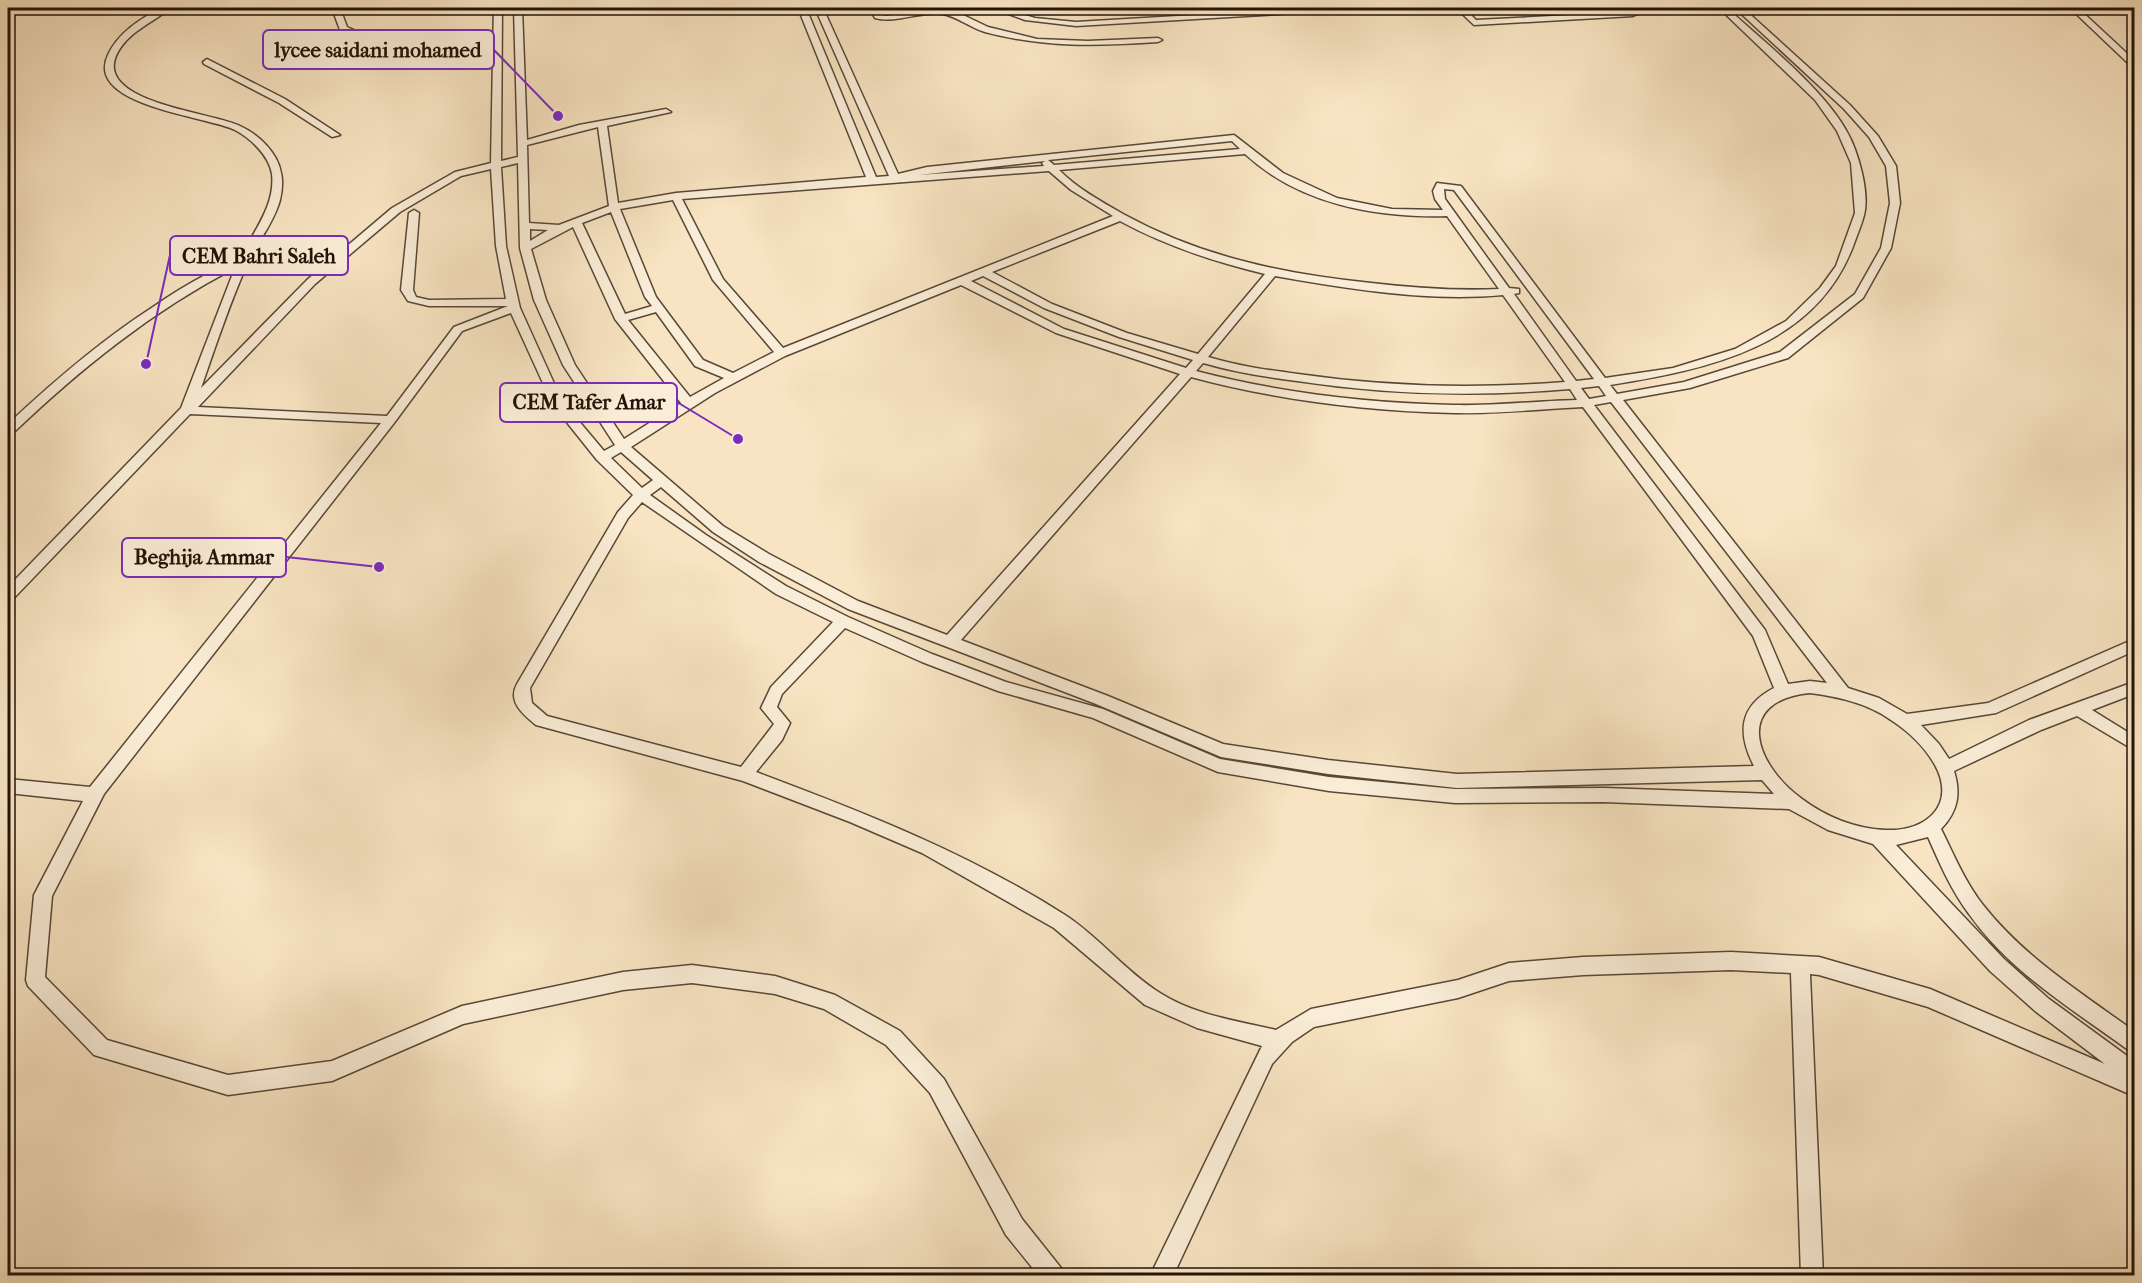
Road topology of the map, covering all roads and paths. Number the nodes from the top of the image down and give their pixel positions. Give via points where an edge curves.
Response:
1 (166, 8) edge
2 (336, 8) edge
3 (498, 8) edge
4 (518, 8) edge
5 (802, 8) edge
6 (819, 8) edge
7 (873, 8) edge
8 (996, 8) edge
9 (1017, 8) edge
10 (1261, 8) edge
11 (1346, 8) edge
12 (1460, 8) edge
13 (1632, 8) edge
14 (1723, 8) edge
15 (1739, 8) edge
16 (2074, 8) edge
17 (2084, 8) edge
18 (1291, 9) edge
19 (1309, 9) edge
20 (1155, 14) edge
21 (1158, 40) dead end
22 (498, 53) junction
23 (2134, 54) edge
24 (207, 62) dead end
25 (2134, 64) edge
26 (666, 112) dead end
27 (602, 123) junction
28 (335, 135) dead end
29 (522, 152) junction
30 (496, 163) junction
31 (1047, 163) junction
32 (895, 178) junction
33 (872, 179) junction
34 (675, 196) junction
35 (614, 207) junction
36 (414, 213) dead end
37 (1451, 213) junction
38 (1120, 217) junction
39 (576, 222) junction
40 (524, 226) junction
41 (560, 228) junction
42 (525, 248) junction
43 (244, 259) junction
44 (984, 272) junction
45 (1272, 273) junction
46 (961, 280) junction
47 (1532, 289) junction
48 (1507, 292) junction
49 (513, 305) junction
50 (658, 308) junction
51 (621, 318) junction
52 (781, 353) junction
53 (1200, 359) junction
54 (1188, 373) junction
55 (734, 377) junction
56 (1603, 382) junction
57 (1573, 385) junction
58 (1616, 398) junction
59 (1586, 403) junction
60 (689, 404) junction
61 (187, 410) junction
62 (390, 420) junction
63 (8, 431) edge
64 (623, 447) junction
65 (602, 457) junction
66 (660, 481) junction
67 (641, 495) junction
68 (8, 595) edge
69 (843, 621) junction
70 (951, 641) junction
71 (2134, 645) edge
72 (2134, 688) edge
73 (1783, 691) junction
74 (1842, 691) junction
75 (2078, 709) junction
76 (1906, 721) junction
77 (2134, 744) edge
78 (1945, 768) junction
79 (1765, 772) junction
80 (745, 776) junction
81 (8, 786) edge
82 (95, 795) junction
83 (1793, 802) junction
84 (1932, 828) junction
85 (1879, 838) junction
86 (1800, 965) junction
87 (1277, 1040) junction
88 (2134, 1042) edge
89 (2134, 1073) edge
90 (2134, 1086) edge
91 (1053, 1275) edge
92 (1161, 1275) edge
93 (1812, 1275) edge

1 - 43 street via 145,19 119,41 108,64 110,77 132,97 223,122 262,146 277,176 276,194 270,218
2 - 22 street via 343,28 374,45 425,56
3 - 22 street
4 - 29 street
5 - 33 street
6 - 32 street
7 - 21 street via 885,18 941,11 985,29 1037,41 1088,44
8 - 20 street via 1042,22 1076,24
9 - 20 street via 1065,18
10 - 20 street
11 - 19 street
12 - 13 street via 1474,23 1633,14
14 - 56 street via 1818,98 1842,131 1856,163 1860,213 1841,266 1824,290 1790,323 1739,351 1675,371
15 - 58 street via 1847,107 1873,136 1890,166 1895,203 1886,248 1859,296 1784,355 1686,385
16 - 25 street
17 - 23 street
18 - 19 street
18 - 20 street
22 - 30 street
24 - 28 street via 282,101
26 - 27 street
27 - 29 street
27 - 35 street
29 - 30 street
29 - 40 street
30 - 49 street via 501,246
30 - 61 street via 458,174 396,210 310,282
31 - 32 street via 927,170
31 - 37 street via 1234,138 1245,151 1302,189 1372,209
31 - 38 street via 1088,198
32 - 33 street
33 - 34 street
34 - 35 street
34 - 52 street via 718,280
35 - 39 street
35 - 50 street
36 - 49 street via 407,290 412,299
37 - 47 street via 1440,199 1441,186 1456,188
37 - 48 street
38 - 44 street
38 - 45 street via 1190,250
39 - 41 street
39 - 51 street
40 - 41 street
40 - 42 street
41 - 42 street
42 - 64 street via 540,300 569,364
43 - 61 street
43 - 63 street via 145,317 73,373
44 - 46 street
44 - 53 street via 1048,306
45 - 48 street via 1412,291
45 - 53 street
46 - 52 street
46 - 54 street via 1060,331
47 - 48 street
47 - 56 street
48 - 57 street
49 - 62 street via 458,329
49 - 65 street via 557,402
50 - 51 street
50 - 55 street via 699,363
51 - 60 street
52 - 55 street
53 - 54 street
53 - 57 street via 1295,379 1417,390 1501,391
54 - 59 street via 1238,386 1362,405 1456,410
54 - 70 street
55 - 60 street
56 - 57 street
56 - 58 street
57 - 59 street
58 - 59 street
58 - 74 street
59 - 73 street via 1760,634
60 - 64 street
61 - 62 street
61 - 68 street
62 - 82 street
64 - 65 street
64 - 66 street
65 - 67 street
66 - 67 street
66 - 70 street via 718,529 814,586 853,605
67 - 69 street via 781,590
67 - 80 street via 623,515 522,688 524,706 542,721
69 - 80 street via 776,691 770,708 782,723 780,732
69 - 83 street via 1003,687 1097,713 1218,765 1329,784 1455,796 1604,795
70 - 79 street via 1232,752 1457,781
71 - 76 street via 1989,709
72 - 75 street
73 - 74 street via 1810,687
73 - 79 street via 1762,703 1752,722 1752,746
74 - 76 street via 1875,703
75 - 77 street
75 - 78 street
76 - 78 street via 1930,743
78 - 84 street via 1951,791 1947,812
79 - 83 street
80 - 87 street via 918,844 982,877 1060,922 1165,1007 1204,1022
81 - 82 street
82 - 91 street via 43,895 35,980 101,1048 228,1085 332,1071 462,1015 623,981 692,974 775,985 828,1001 893,1038 937,1086 1014,1227
83 - 85 street via 1850,832
84 - 85 street via 1909,837
84 - 88 street via 1961,887 2009,945 2044,977
85 - 89 street via 1997,964 2042,1005
86 - 87 street via 1731,961 1509,972 1458,989 1311,1018
86 - 90 street via 1819,966 1930,998
86 - 93 street
87 - 92 street via 1265,1057

